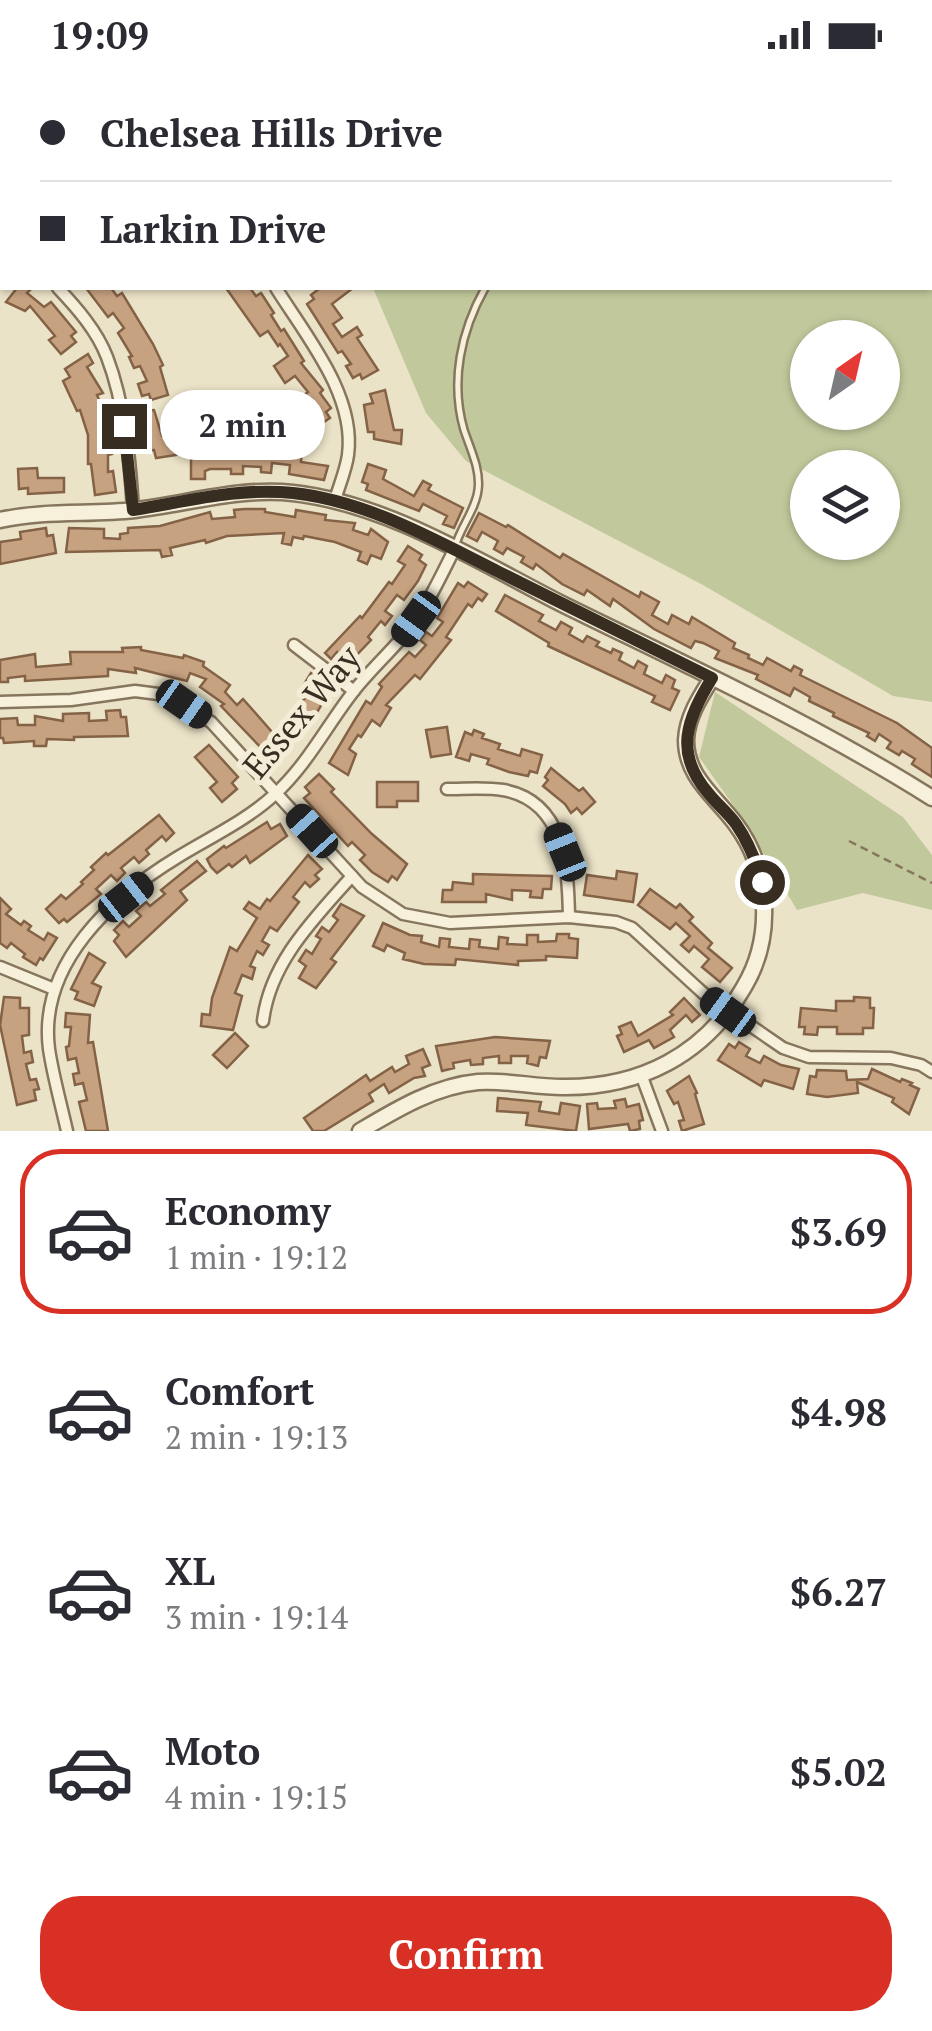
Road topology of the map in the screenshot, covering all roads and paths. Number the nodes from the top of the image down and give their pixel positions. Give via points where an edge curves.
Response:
1 (60, 290) edge
2 (277, 290) edge
3 (484, 290) edge
4 (335, 500) junction
5 (133, 510) junction
6 (0, 520) edge
7 (454, 550) junction
8 (294, 645) dead end
9 (712, 678) junction
10 (354, 691) junction
11 (0, 702) edge
12 (448, 789) dead end
13 (276, 794) junction
14 (932, 798) edge
15 (848, 842) dead end
16 (352, 876) junction
17 (932, 883) edge
18 (570, 917) junction
19 (0, 967) edge
20 (54, 989) junction
21 (728, 1012) junction
22 (263, 1022) dead end
23 (932, 1072) edge
24 (642, 1076) junction
25 (66, 1131) edge
26 (360, 1131) edge
27 (662, 1131) edge

1 - 5 street via 107,357 124,426
2 - 4 street via 347,415 348,458
3 - 7 lane via 458,367 458,404 478,491
4 - 5 street via 256,493
4 - 7 street
5 - 6 street via 47,511
7 - 9 street
7 - 10 street, Essex Way via 411,626
8 - 10 street
9 - 14 street via 852,748
9 - 21 street via 692,712 688,756 746,840 764,902 756,960
10 - 13 street, Essex Way
11 - 13 street via 135,691 166,695 210,722
12 - 18 street via 504,790 546,813 565,852
13 - 16 street
13 - 20 street, Essex Way via 171,861 101,918
15 - 17 path
16 - 18 street via 378,900 427,921
16 - 22 street via 280,966
18 - 21 street via 632,928
19 - 20 street
20 - 25 street, Essex Way via 49,1046
21 - 23 street via 809,1057 891,1058
21 - 24 street via 690,1050
24 - 26 street via 592,1087 476,1082 425,1095
24 - 27 street

